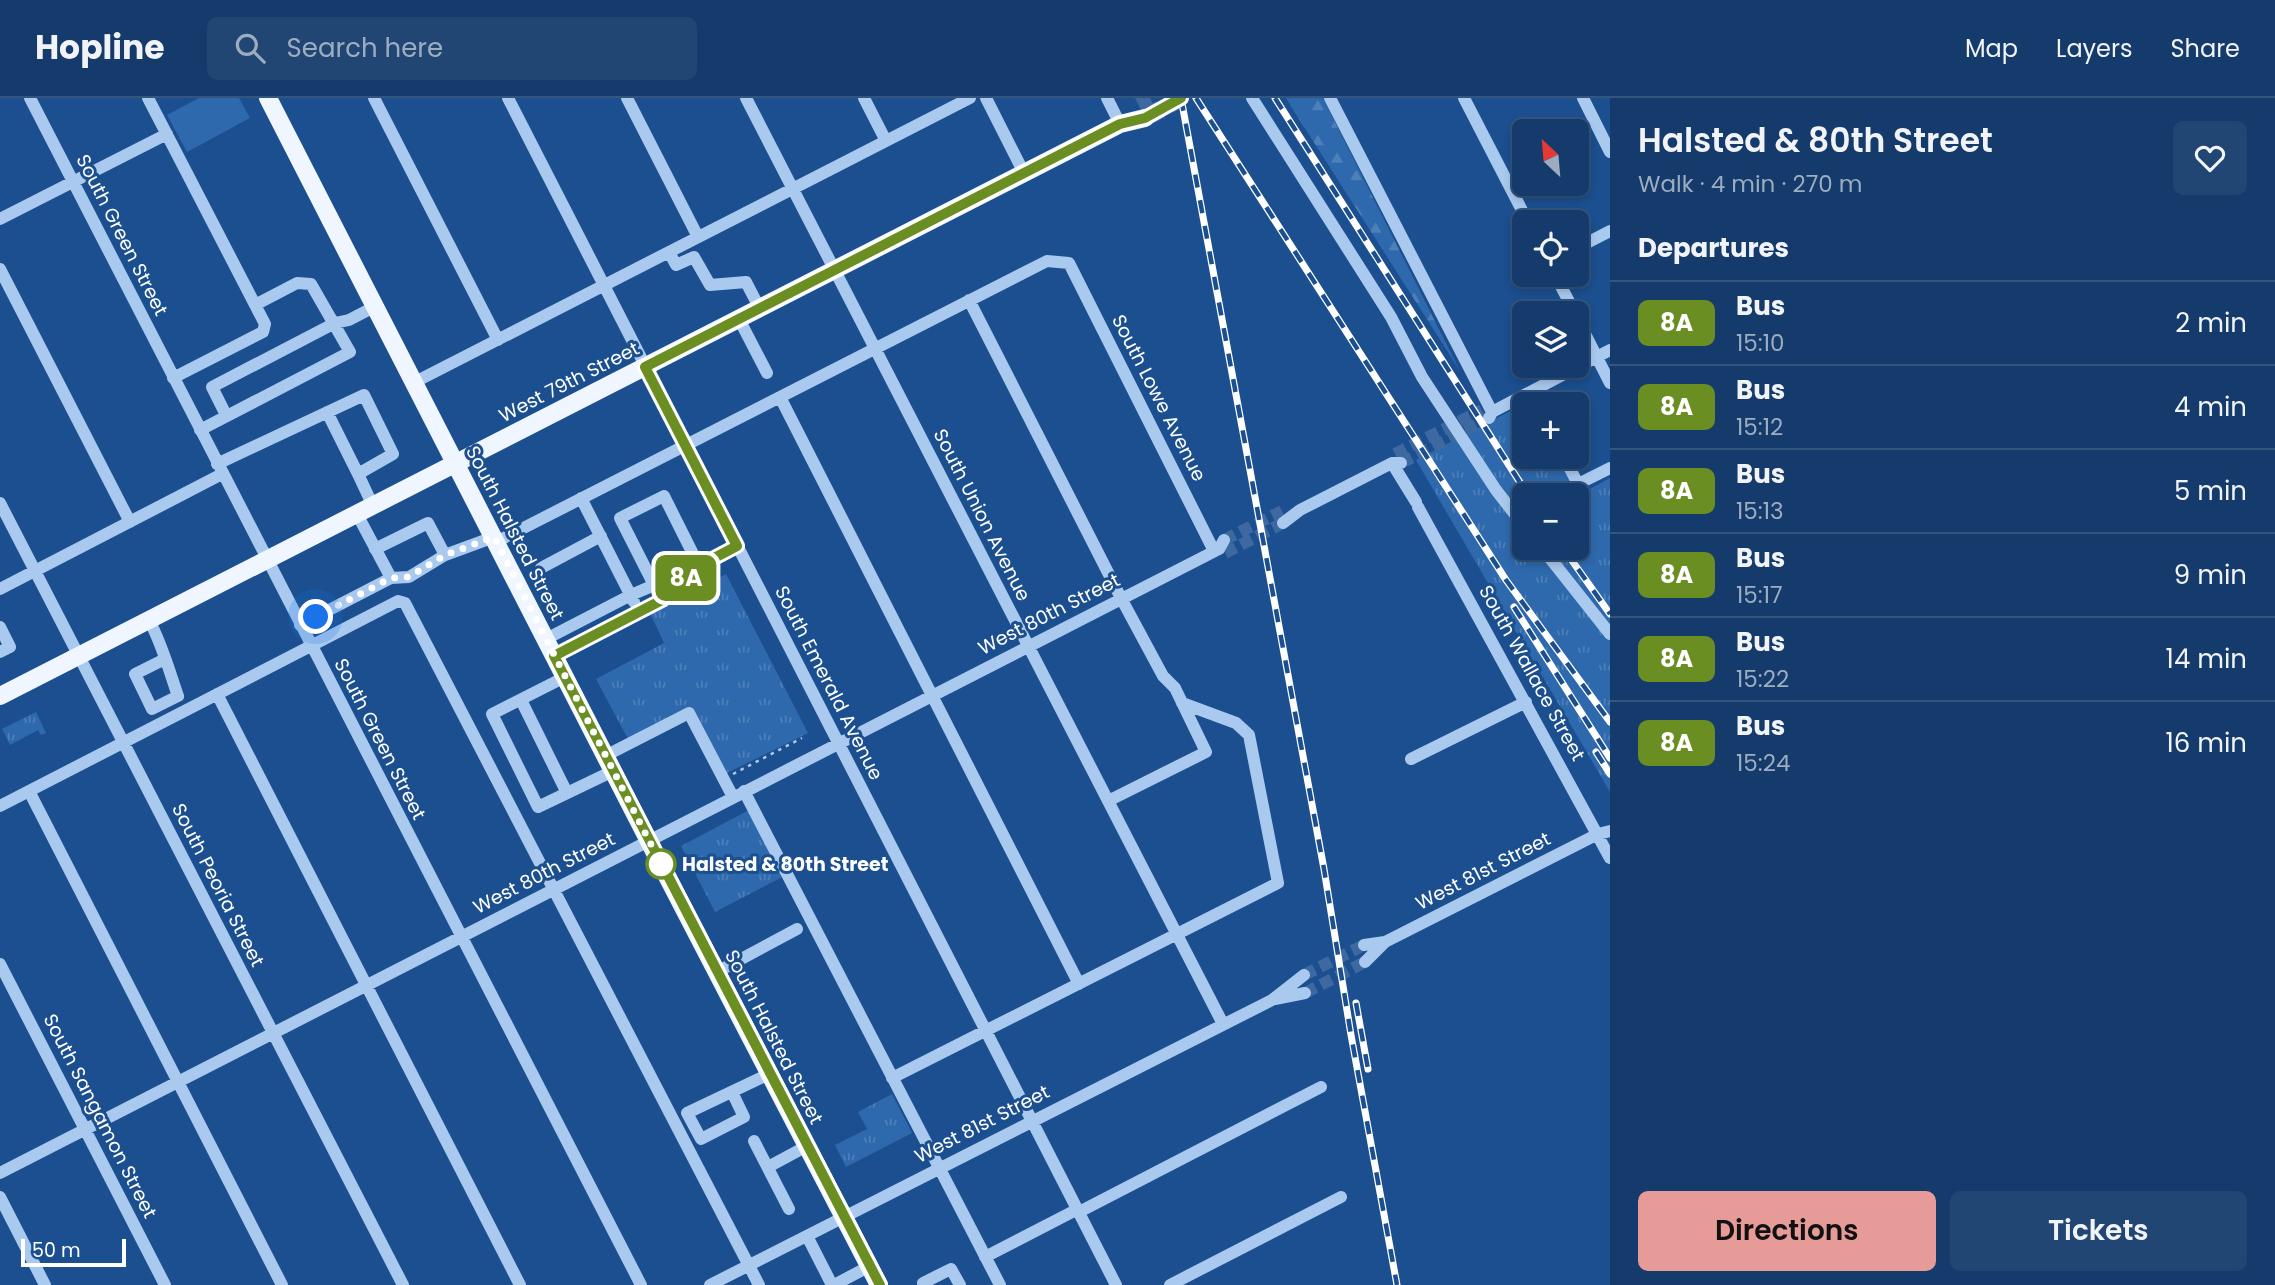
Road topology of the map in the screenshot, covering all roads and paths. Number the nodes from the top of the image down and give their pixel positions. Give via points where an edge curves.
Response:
1 (30, 98) edge
2 (148, 98) edge
3 (268, 98) edge
4 (374, 98) edge
5 (508, 98) edge
6 (627, 98) edge
7 (746, 98) edge
8 (864, 98) edge
9 (970, 98) edge
10 (986, 98) edge
11 (1107, 98) edge
12 (1252, 98) edge
13 (1330, 98) edge
14 (1464, 98) edge
15 (1583, 98) edge
16 (1142, 111) tunnel mouth
17 (1120, 124) junction
18 (167, 134) junction
19 (886, 141) junction
20 (1610, 152) edge
21 (1024, 173) junction
22 (73, 182) junction
23 (793, 189) junction
24 (1522, 210) edge
25 (0, 219) edge
26 (1610, 231) edge
27 (698, 237) junction
28 (1589, 242) edge
29 (669, 252) junction
30 (0, 269) edge
31 (834, 270) junction
32 (604, 285) junction
33 (969, 300) junction
34 (255, 305) junction
35 (374, 307) junction
36 (760, 309) junction
37 (739, 319) junction
38 (335, 323) junction
39 (498, 340) junction
40 (1589, 341) edge
41 (874, 349) junction
42 (1610, 350) edge
43 (1597, 357) junction
44 (645, 367) junction
45 (767, 373) dead end
46 (173, 377) junction
47 (414, 383) junction
48 (1610, 383) edge
49 (1531, 391) joint
50 (780, 397) junction
51 (327, 412) junction
52 (226, 415) junction
53 (200, 430) junction
54 (685, 445) junction
55 (456, 464) junction
56 (1610, 468) edge
57 (220, 469) junction
58 (1570, 469) edge
59 (358, 474) junction
60 (581, 498) junction
61 (0, 503) edge
62 (365, 510) junction
63 (1512, 511) edge
64 (1282, 517) tunnel mouth
65 (130, 522) junction
66 (601, 536) junction
67 (495, 540) junction
68 (737, 546) junction
69 (1220, 548) joint
70 (375, 549) junction
71 (445, 555) junction
72 (266, 560) junction
73 (1551, 560) edge
74 (699, 566) junction
75 (541, 568) dead end
76 (35, 571) junction
77 (391, 578) junction
78 (654, 585) junction
79 (0, 589) edge
80 (631, 596) junction
81 (1121, 598) junction
82 (639, 612) junction
83 (149, 620) junction
84 (300, 625) junction
85 (0, 627) edge
86 (1610, 634) edge
87 (546, 639) junction
88 (311, 646) junction
89 (1028, 646) junction
90 (0, 652) edge
91 (78, 656) junction
92 (554, 656) junction
93 (165, 659) dead end
94 (565, 677) junction
95 (217, 694) junction
96 (932, 695) junction
97 (0, 696) edge
98 (521, 700) junction
99 (1526, 702) junction
100 (1182, 703) junction
101 (802, 738) dead end
102 (122, 743) junction
103 (839, 743) junction
104 (1411, 760) dead end
105 (609, 763) junction
106 (727, 777) dead end
107 (29, 791) junction
108 (567, 793) junction
109 (738, 794) junction
110 (1108, 801) junction
111 (0, 806) edge
112 (1610, 824) edge
113 (1604, 833) edge
114 (649, 841) junction
115 (1610, 858) edge
116 (554, 889) junction
117 (797, 929) dead end
118 (1177, 935) junction
119 (461, 937) junction
120 (1385, 942) junction
121 (1364, 945) tunnel mouth
122 (1365, 962) tunnel mouth
123 (0, 964) edge
124 (717, 972) junction
125 (1304, 975) tunnel mouth
126 (1079, 984) junction
127 (366, 985) junction
128 (1305, 993) tunnel mouth
129 (1272, 1000) junction
130 (1223, 1024) junction
131 (987, 1031) junction
132 (274, 1033) junction
133 (769, 1074) junction
134 (892, 1078) junction
135 (178, 1082) junction
136 (1321, 1087) dead end
137 (732, 1092) junction
138 (1032, 1120) junction
139 (85, 1129) junction
140 (697, 1133) junction
141 (685, 1139) junction
142 (754, 1140) dead end
143 (807, 1146) junction
144 (768, 1167) junction
145 (939, 1167) junction
146 (0, 1173) edge
147 (0, 1197) edge
148 (1341, 1197) dead end
149 (789, 1209) dead end
150 (1078, 1210) junction
151 (844, 1217) junction
152 (807, 1236) junction
153 (985, 1256) junction
154 (749, 1265) junction
155 (870, 1266) junction
156 (45, 1285) edge
157 (165, 1285) edge
158 (282, 1285) edge
159 (403, 1285) edge
160 (520, 1285) edge
161 (640, 1285) edge
162 (710, 1285) edge
163 (759, 1285) edge
164 (833, 1285) edge
165 (879, 1285) edge
166 (924, 1285) edge
167 (960, 1285) edge
168 (1000, 1285) edge
169 (1116, 1285) edge
170 (1170, 1285) edge

1 - 22 street, South Green Street
2 - 18 street
3 - 35 main road, South Halsted Street
4 - 39 street
5 - 32 street, South Emerald Avenue
6 - 27 street
7 - 23 street, South Union Avenue
8 - 19 street
9 - 19 street
10 - 21 street
11 - 17 street
12 - 63 street via 1391,317 1422,377
13 - 49 street via 1487,414
14 - 24 street
15 - 20 street
16 - 17 main road, West 79th Street
17 - 21 main road, West 79th Street
18 - 22 street
18 - 34 street
19 - 23 street
21 - 31 main road, West 79th Street
22 - 25 street
22 - 46 street, South Green Street
23 - 27 street
23 - 31 street, South Union Avenue
26 - 28 street
27 - 29 street
29 - 32 street
29 - 36 street via 677,265 694,256 710,285 746,282
30 - 65 street
31 - 36 main road, West 79th Street
31 - 41 street, South Union Avenue
32 - 39 street
32 - 44 street, South Emerald Avenue
33 - 41 street
33 - 69 street, South Lowe Avenue via 1048,261 1069,263
33 - 81 street
34 - 38 street via 297,283 311,284
34 - 46 street via 265,329
35 - 38 street
35 - 47 main road, South Halsted Street
36 - 37 main road, West 79th Street
37 - 44 main road, West 79th Street
37 - 45 street
38 - 52 street via 212,387
38 - 52 street via 349,352
39 - 47 street
40 - 43 street
41 - 50 street
41 - 89 street, South Union Avenue
42 - 43 street
43 - 48 street
43 - 49 street
44 - 54 street, South Emerald Avenue
44 - 55 main road, West 79th Street
46 - 53 street, South Green Street
47 - 55 main road, South Halsted Street
50 - 54 street
50 - 96 street
51 - 57 street
51 - 59 street
51 - 59 street via 364,395 393,454
52 - 53 street
53 - 57 street, South Green Street
54 - 60 street
54 - 68 street, South Emerald Avenue
55 - 62 main road, West 79th Street
55 - 67 main road, South Halsted Street
56 - 58 street via 1578,484
57 - 65 street
57 - 72 street, South Green Street
59 - 62 street
60 - 66 street
60 - 67 street
61 - 76 street, South Peoria Street
62 - 70 street
62 - 72 main road, West 79th Street
64 - 99 street, South Wallace Street via 1396,460
65 - 76 street
66 - 75 street
66 - 80 street
67 - 71 street
67 - 87 main road, South Halsted Street
68 - 74 street
68 - 103 street, South Emerald Avenue
69 - 81 street, West 80th Street
70 - 71 street via 428,523
70 - 77 street
71 - 77 street via 409,577
72 - 83 main road, West 79th Street
72 - 84 street, South Green Street
73 - 86 street
74 - 78 street
74 - 78 street via 664,496 620,518
74 - 82 street via 662,600
76 - 79 street
76 - 91 street, South Peoria Street
77 - 84 street
78 - 80 street
80 - 82 street
80 - 87 street
81 - 89 street, West 80th Street
81 - 100 street
82 - 92 street
83 - 91 main road, West 79th Street
83 - 93 street
84 - 88 street, South Green Street
85 - 90 street via 10,647
87 - 92 main road, South Halsted Street
88 - 95 street
88 - 116 street via 398,601 405,603
88 - 119 street, South Green Street
89 - 96 street, West 80th Street
89 - 110 street, South Union Avenue
91 - 97 main road, West 79th Street
91 - 102 street, South Peoria Street
92 - 94 main road, South Halsted Street
94 - 98 street
94 - 105 main road, South Halsted Street
95 - 102 street
95 - 127 street
96 - 103 street, West 80th Street
96 - 126 street
98 - 108 street
98 - 108 street via 492,714 515,761 538,807
99 - 104 street
99 - 113 street, South Wallace Street
100 - 110 street via 1206,752
100 - 118 street via 1236,723 1249,735 1278,883
101 - 106 path
102 - 107 street
102 - 132 street, South Peoria Street
103 - 109 street, West 80th Street
103 - 131 street, South Emerald Avenue
105 - 108 street
105 - 109 street via 689,713
105 - 114 main road, South Halsted Street
107 - 111 street
107 - 135 street
109 - 114 street, West 80th Street
109 - 134 street
110 - 118 street, South Union Avenue
112 - 113 street, West 81st Street
113 - 115 street, South Wallace Street
113 - 120 street, West 81st Street
114 - 116 street, West 80th Street
114 - 124 main road, South Halsted Street
116 - 119 street, West 80th Street
116 - 141 street
117 - 124 street
118 - 126 street
118 - 130 street, South Union Avenue
119 - 127 street, West 80th Street
119 - 161 street, South Green Street
120 - 121 street, West 81st Street
120 - 122 street, West 81st Street
123 - 139 street, South Sangamon Street
124 - 133 main road, South Halsted Street
125 - 129 street, West 81st Street
126 - 131 street
127 - 132 street, West 80th Street
127 - 160 street
128 - 129 street, West 81st Street
129 - 130 street, West 81st Street
130 - 138 street, West 81st Street
131 - 134 street
131 - 138 street, South Emerald Avenue
132 - 135 street, West 80th Street
132 - 159 street, South Peoria Street
133 - 137 street
133 - 143 main road, South Halsted Street
134 - 145 street
135 - 139 street, West 80th Street
135 - 158 street
136 - 150 street
137 - 140 street via 687,1113
137 - 140 street via 744,1116 701,1139
138 - 145 street, West 81st Street
138 - 150 street, South Emerald Avenue
139 - 146 street, West 80th Street
139 - 157 street, South Sangamon Street
140 - 141 street
141 - 154 street
142 - 144 street
143 - 144 street
143 - 151 main road, South Halsted Street
144 - 149 street
145 - 151 street, West 81st Street
145 - 153 street
147 - 156 street
148 - 170 street
150 - 153 street
150 - 169 street, South Emerald Avenue
151 - 152 street, West 81st Street
151 - 155 main road, South Halsted Street
152 - 154 street, West 81st Street
152 - 164 street
153 - 168 street
154 - 162 street, West 81st Street
154 - 163 street
155 - 164 street
155 - 165 main road, South Halsted Street
166 - 167 street via 951,1269

